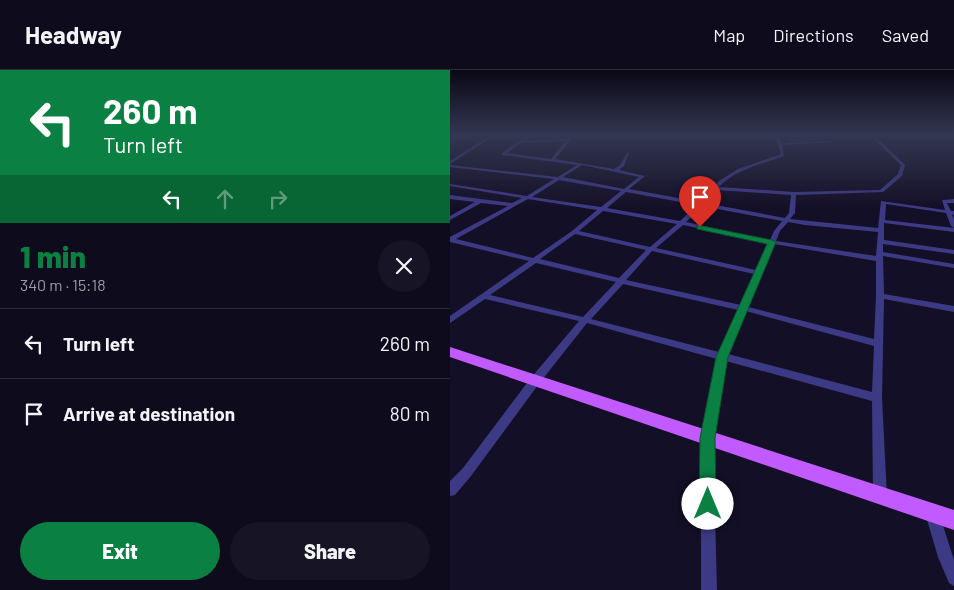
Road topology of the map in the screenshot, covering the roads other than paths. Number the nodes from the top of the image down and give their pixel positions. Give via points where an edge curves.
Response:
1 (554, 159) edge
2 (625, 159) edge
3 (771, 159) edge
4 (898, 159) edge
5 (450, 164) edge
6 (581, 164) junction
7 (616, 170) junction
8 (558, 178) junction
9 (450, 185) edge
10 (715, 188) junction
11 (626, 191) junction
12 (881, 191) junction
13 (794, 194) junction
14 (450, 197) edge
15 (528, 197) junction
16 (480, 201) junction
17 (954, 201) edge
18 (882, 202) junction
19 (703, 203) junction
20 (513, 206) junction
21 (602, 210) junction
22 (951, 212) edge
23 (450, 218) edge
24 (788, 219) junction
25 (882, 221) junction
26 (682, 223) junction
27 (954, 226) edge
28 (881, 230) junction
29 (954, 230) edge
30 (574, 232) junction
31 (450, 240) edge
32 (772, 242) junction
33 (882, 242) junction
34 (651, 249) junction
35 (954, 252) edge
36 (880, 257) junction
37 (534, 261) junction
38 (954, 266) edge
39 (759, 273) junction
40 (621, 281) junction
41 (483, 296) junction
42 (880, 296) junction
43 (744, 308) junction
44 (954, 309) edge
45 (450, 320) edge
46 (585, 320) junction
47 (878, 342) junction
48 (450, 352) edge
49 (722, 357) junction
50 (534, 382) junction
51 (877, 398) junction
52 (707, 438) junction
53 (450, 490) edge
54 (880, 497) junction
55 (932, 512) junction
56 (954, 520) edge
57 (954, 578) edge
58 (709, 590) edge

1 - 6 street
2 - 7 street
3 - 10 street via 740,170
4 - 12 street via 903,164 900,175
5 - 8 street
6 - 7 street
6 - 8 street
7 - 11 street via 643,176
8 - 11 street
8 - 15 street
9 - 15 street
10 - 13 street
10 - 19 street
11 - 19 street
11 - 21 street
12 - 13 street
12 - 18 street
13 - 24 street via 794,207
14 - 16 street
15 - 20 street
15 - 21 street
16 - 20 street
16 - 23 street
17 - 22 street via 944,201
18 - 22 street
18 - 25 street
19 - 24 street
19 - 26 street
20 - 31 street
21 - 26 street
21 - 30 street
22 - 27 street
24 - 28 street
24 - 32 street
25 - 28 street
25 - 29 street
26 - 32 street
26 - 34 street
28 - 33 street
30 - 34 street
30 - 37 street
31 - 37 street
32 - 36 street
32 - 39 street
33 - 35 street
33 - 36 street
34 - 39 street
34 - 40 street
36 - 38 street
36 - 42 street
37 - 40 street
37 - 41 street
39 - 43 street
40 - 43 street
40 - 46 street
41 - 45 street
41 - 46 street
42 - 44 street
42 - 47 street
43 - 47 street
43 - 49 street
46 - 49 street
46 - 50 street
47 - 51 street
48 - 50 main road
49 - 51 street
49 - 52 street
50 - 52 main road
50 - 53 street
51 - 54 street
52 - 54 main road
52 - 58 street
54 - 55 main road
55 - 56 main road
55 - 57 street

